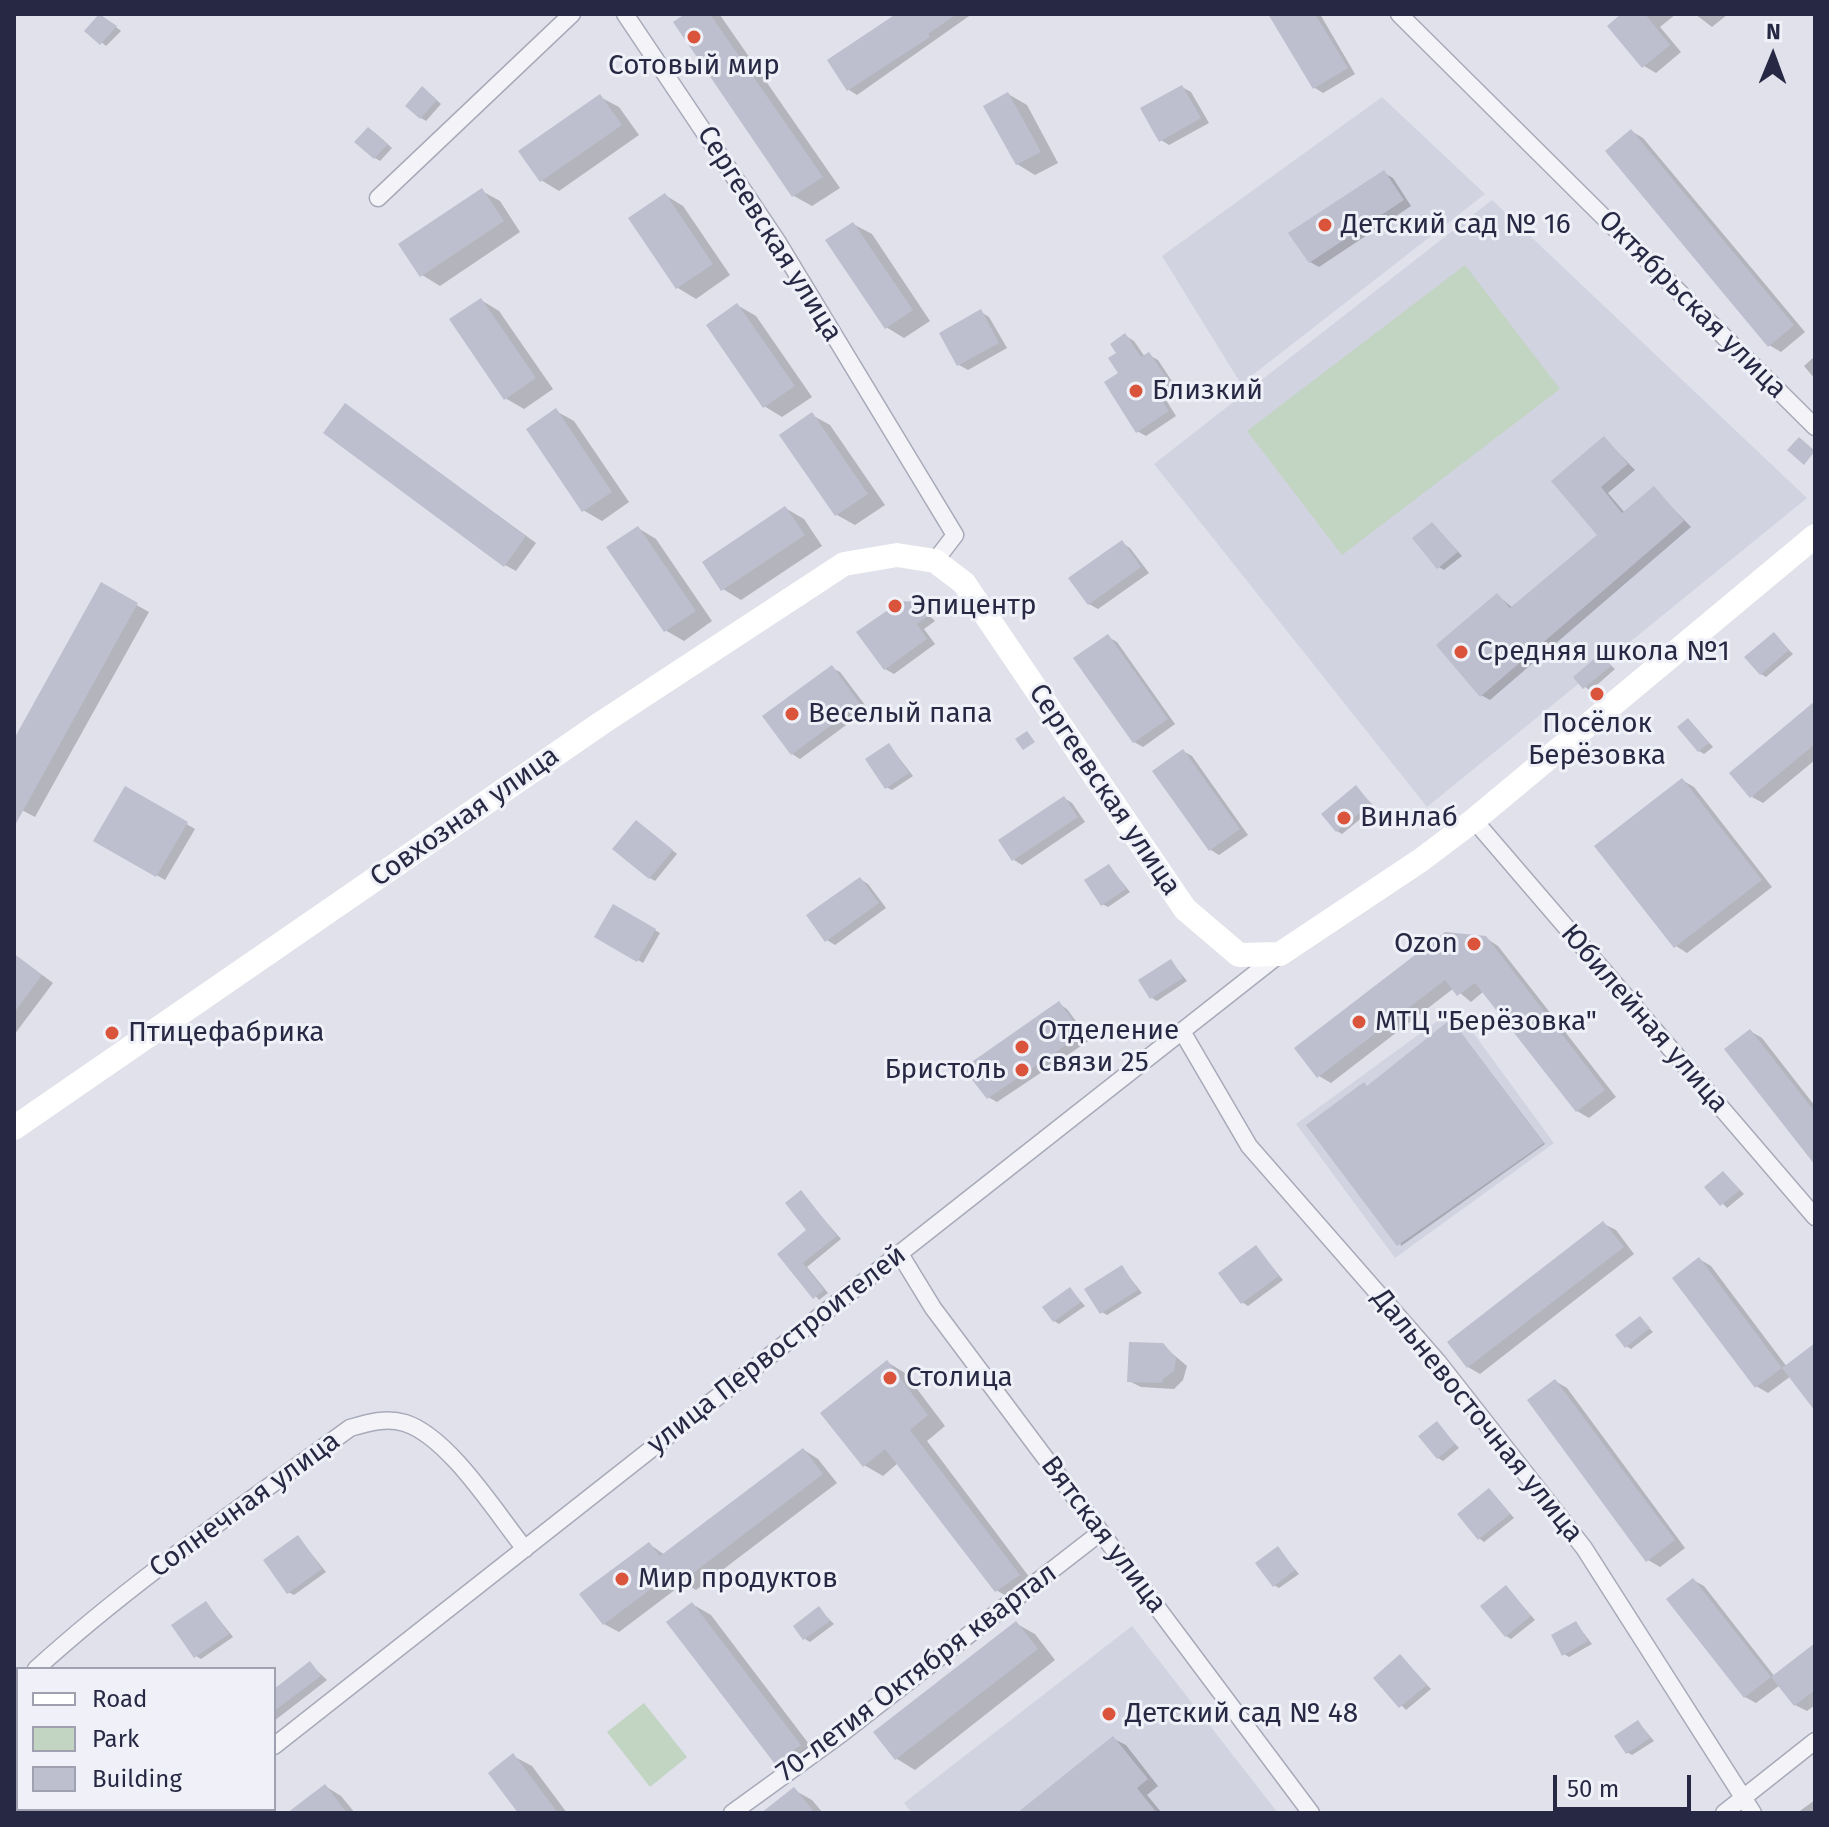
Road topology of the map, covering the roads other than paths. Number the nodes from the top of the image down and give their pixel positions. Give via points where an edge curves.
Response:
1 (572, 14) edge
2 (625, 14) edge
3 (1399, 14) edge
4 (378, 198) dead end
5 (1815, 427) edge
6 (1815, 536) edge
7 (935, 561) junction
8 (1474, 820) junction
9 (1280, 954) junction
10 (1183, 1033) junction
11 (14, 1128) edge
12 (1815, 1217) edge
13 (900, 1254) junction
14 (1101, 1532) junction
15 (525, 1549) junction
16 (38, 1667) edge
17 (1815, 1741) edge
18 (276, 1744) edge
19 (1743, 1798) junction
20 (732, 1813) edge
21 (1311, 1813) edge
22 (1724, 1813) edge
23 (1753, 1813) edge

1 - 4 street
2 - 7 street, Сергеевская улица via 777,241 955,535
3 - 5 street, Октябрьская улица
6 - 8 main road
7 - 9 main road, Сергеевская улица via 964,583 1185,909 1239,955
7 - 11 main road, Совхозная улица via 897,555 844,564 600,724
8 - 9 main road
8 - 12 street, Юбилейная улица
9 - 10 street, улица Первостроителей
10 - 13 street, улица Первостроителей via 1093,1098
10 - 19 street, Дальневосточная улица via 1249,1146 1438,1362 1584,1548
13 - 14 street, Вятская улица via 933,1308
13 - 15 street, улица Первостроителей
14 - 20 street, 70-летия Октября квартал
14 - 21 street, Вятская улица
15 - 16 street, Солнечная улица via 426,1433 403,1422 375,1420 350,1428 202,1535
15 - 18 street, улица Первостроителей
17 - 19 street
19 - 22 street
19 - 23 street, Дальневосточная улица

